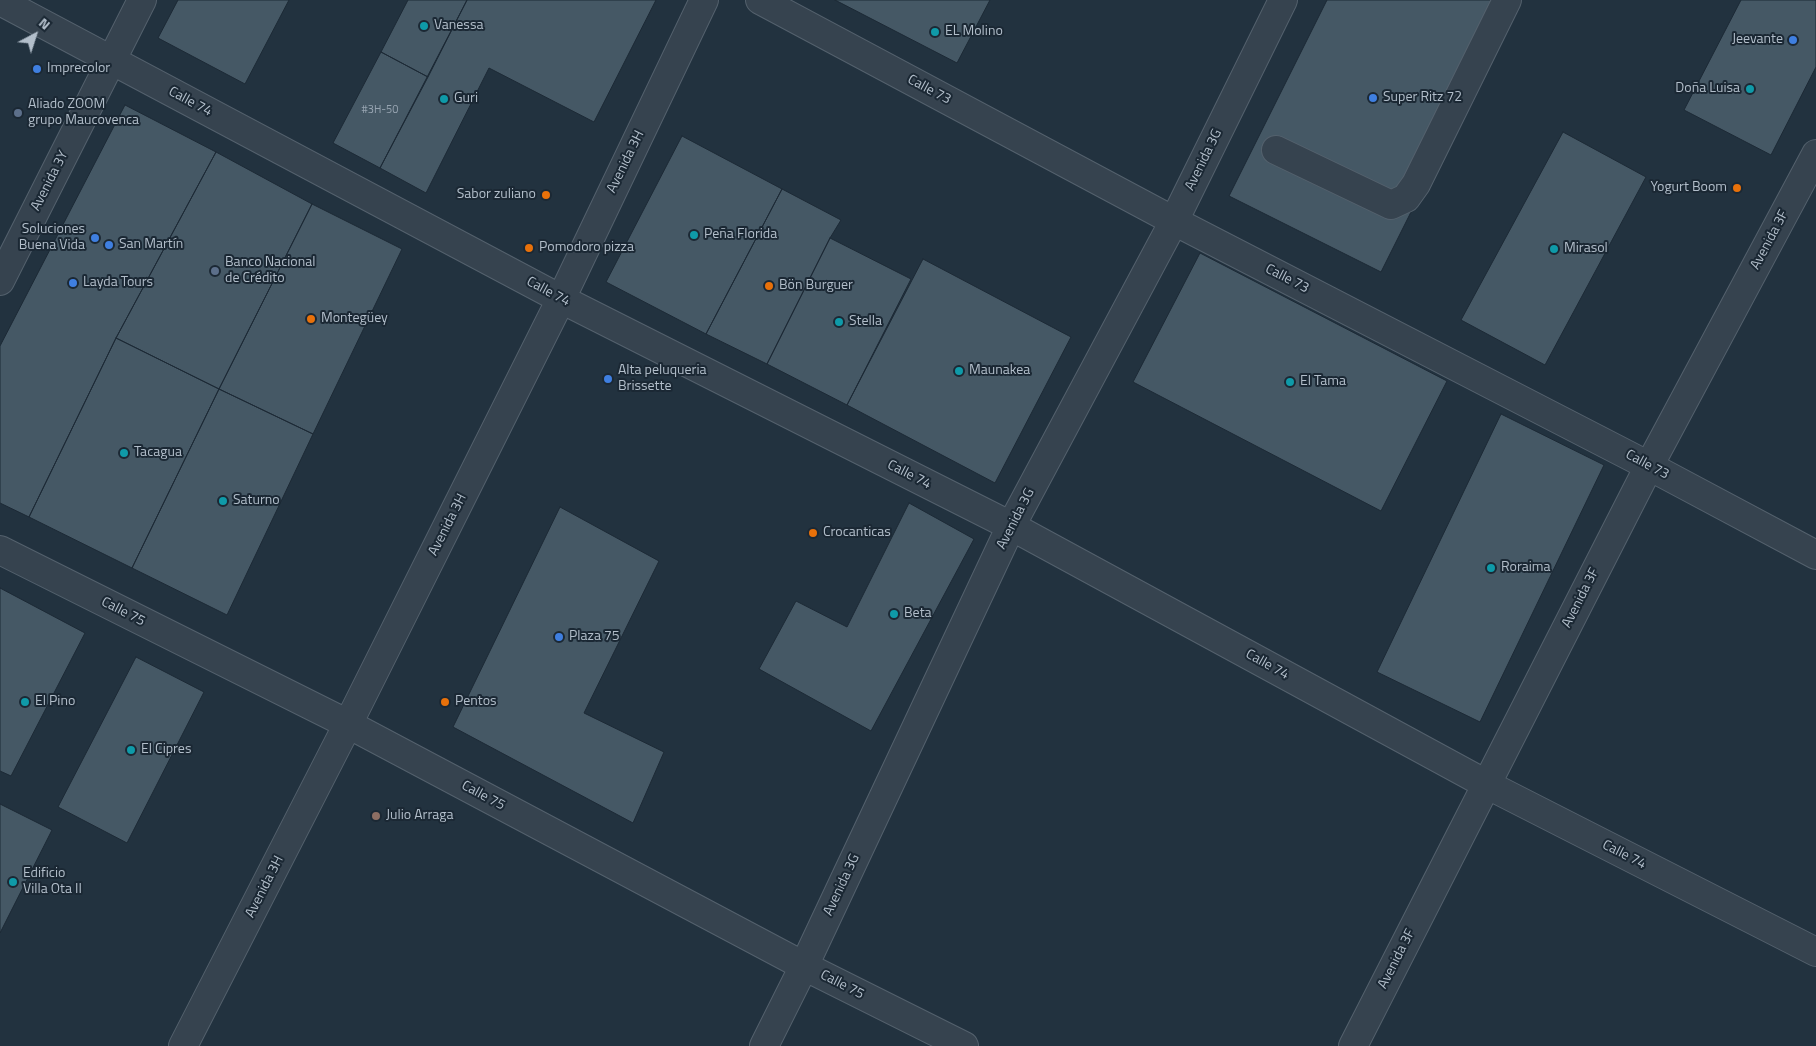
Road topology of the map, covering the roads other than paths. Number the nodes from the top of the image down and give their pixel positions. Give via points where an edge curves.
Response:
1 (142, 0) edge
2 (704, 0) edge
3 (760, 0) edge
4 (1283, 0) edge
5 (1507, 0) edge
6 (0, 1) edge
7 (111, 60) junction
8 (1276, 150) dead end
9 (1816, 154) edge
10 (1174, 220) junction
11 (0, 281) edge
12 (561, 299) junction
13 (1649, 466) junction
14 (1011, 526) junction
15 (0, 550) edge
16 (1816, 555) edge
17 (348, 724) junction
18 (1486, 784) junction
19 (1816, 952) edge
20 (804, 966) junction
21 (183, 1046) edge
22 (764, 1046) edge
23 (964, 1046) edge
24 (1352, 1046) edge

1 - 7 street, Avenida 3Y
2 - 12 street, Avenida 3H
3 - 10 street, Calle 73
4 - 10 street, Avenida 3G
5 - 8 street via 1416,184 1406,198 1391,205
6 - 7 street, Calle 74
7 - 11 street, Avenida 3Y
7 - 12 street, Calle 74
9 - 13 street, Avenida 3F
10 - 13 street, Calle 73
10 - 14 street, Avenida 3G
12 - 14 street, Calle 74
12 - 17 street, Avenida 3H
13 - 16 street, Calle 73
13 - 18 street, Avenida 3F
14 - 18 street, Calle 74
14 - 20 street, Avenida 3G
15 - 17 street, Calle 75
17 - 20 street, Calle 75
17 - 21 street, Avenida 3H
18 - 19 street, Calle 74
18 - 24 street, Avenida 3F
20 - 22 street, Avenida 3G
20 - 23 street, Calle 75

